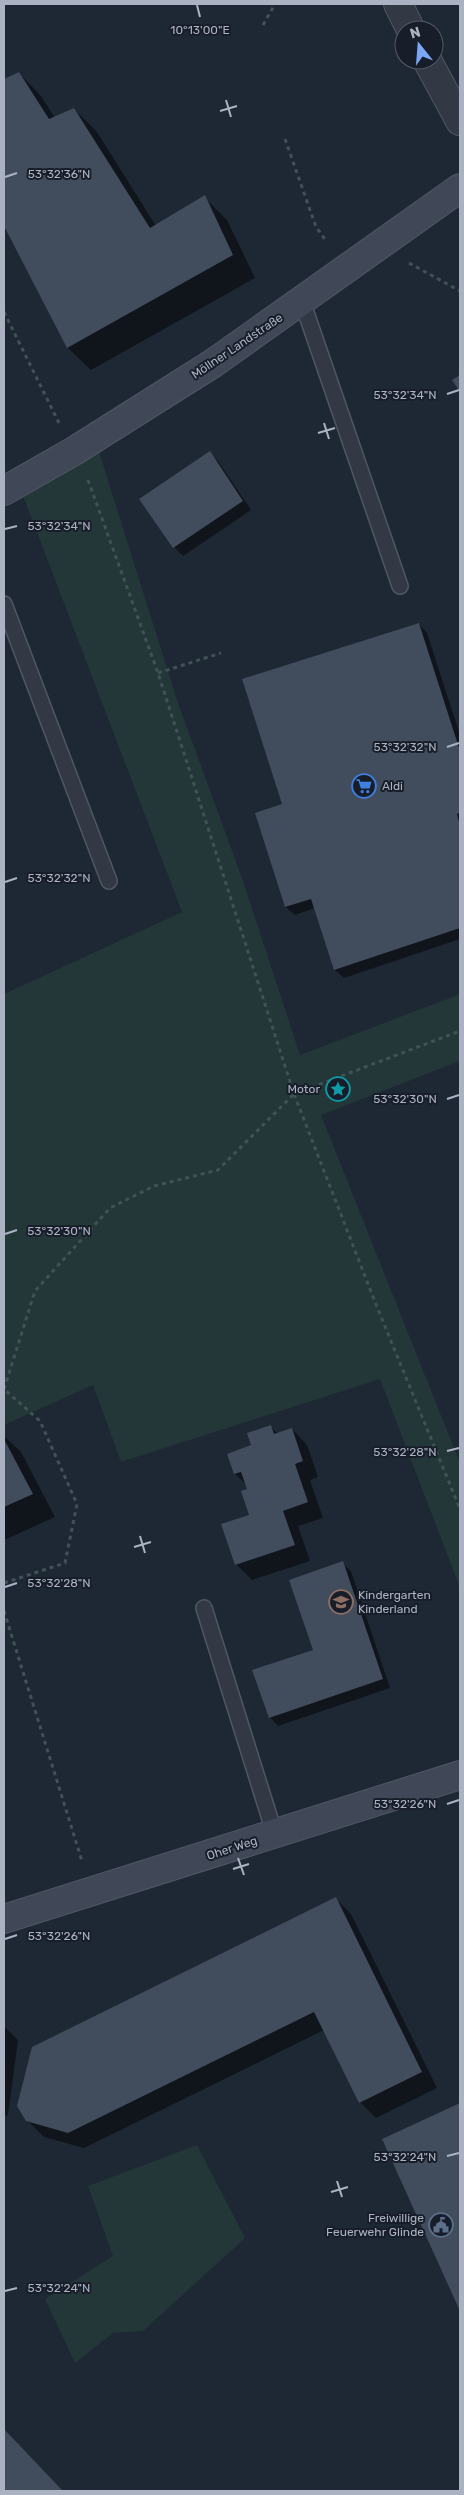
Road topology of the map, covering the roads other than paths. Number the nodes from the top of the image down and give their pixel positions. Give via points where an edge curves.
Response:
1 (398, 4) edge
2 (407, 20) edge
3 (432, 70) edge
4 (460, 121) edge
5 (460, 188) edge
6 (302, 301) junction
7 (4, 491) edge
8 (400, 586) dead end
9 (4, 604) edge
10 (109, 881) dead end
11 (204, 1608) dead end
12 (460, 1775) edge
13 (275, 1834) junction
14 (4, 1919) edge

1 - 2 street
3 - 4 street
5 - 6 main road, Möllner Landstraße
6 - 7 main road, Möllner Landstraße via 212,364
6 - 8 lane
9 - 10 lane
11 - 13 lane
12 - 13 main road, Oher Weg
13 - 14 main road, Oher Weg

